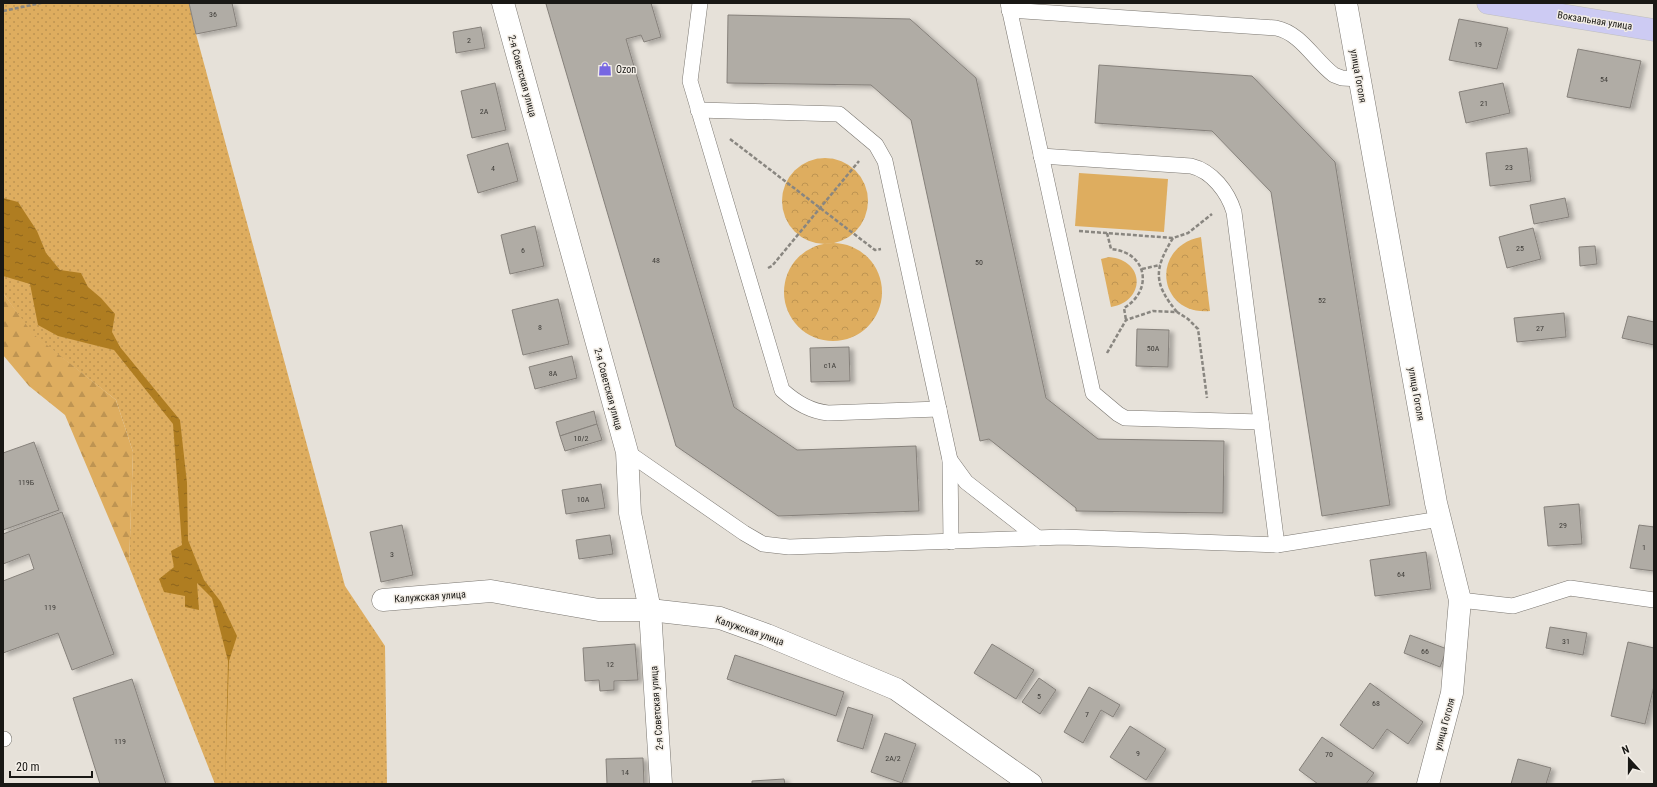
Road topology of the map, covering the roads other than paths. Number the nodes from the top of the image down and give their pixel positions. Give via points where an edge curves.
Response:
1 (503, 3) edge
2 (700, 3) edge
3 (1346, 3) edge
4 (1488, 3) edge
5 (1008, 7) edge
6 (1654, 30) edge
7 (1360, 79) junction
8 (699, 113) junction
9 (1041, 156) junction
10 (939, 409) junction
11 (1261, 422) junction
12 (627, 452) junction
13 (950, 460) junction
14 (1440, 519) junction
15 (1038, 538) junction
16 (951, 542) junction
17 (1277, 545) junction
18 (383, 600) dead end
19 (1460, 600) junction
20 (1654, 600) edge
21 (650, 610) junction
22 (661, 784) edge
23 (1031, 784) edge
24 (1428, 784) edge

1 - 12 street, 2-я Советская улица
2 - 8 lane via 690,81
3 - 7 street, улица Гоголя
4 - 6 main road, Вокзальная улица
5 - 7 lane via 1286,30 1334,75
5 - 9 lane
7 - 14 street, улица Гоголя
8 - 10 lane via 782,390 814,412
8 - 10 lane via 840,114 882,152
9 - 11 lane via 1093,393 1125,418
9 - 11 lane via 1191,166 1208,174 1230,200 1234,212
10 - 13 lane
11 - 17 lane
12 - 16 lane via 763,544 789,547
12 - 21 street, 2-я Советская улица via 630,513
13 - 15 lane via 966,482
13 - 16 lane
14 - 17 lane
14 - 19 street, улица Гоголя
15 - 16 lane
15 - 17 lane
18 - 21 street, Калужская улица via 491,592 599,610
19 - 20 lane via 1513,606 1570,588
19 - 24 street, улица Гоголя via 1452,692
21 - 22 street, 2-я Советская улица
21 - 23 street, Калужская улица via 720,618 896,689

